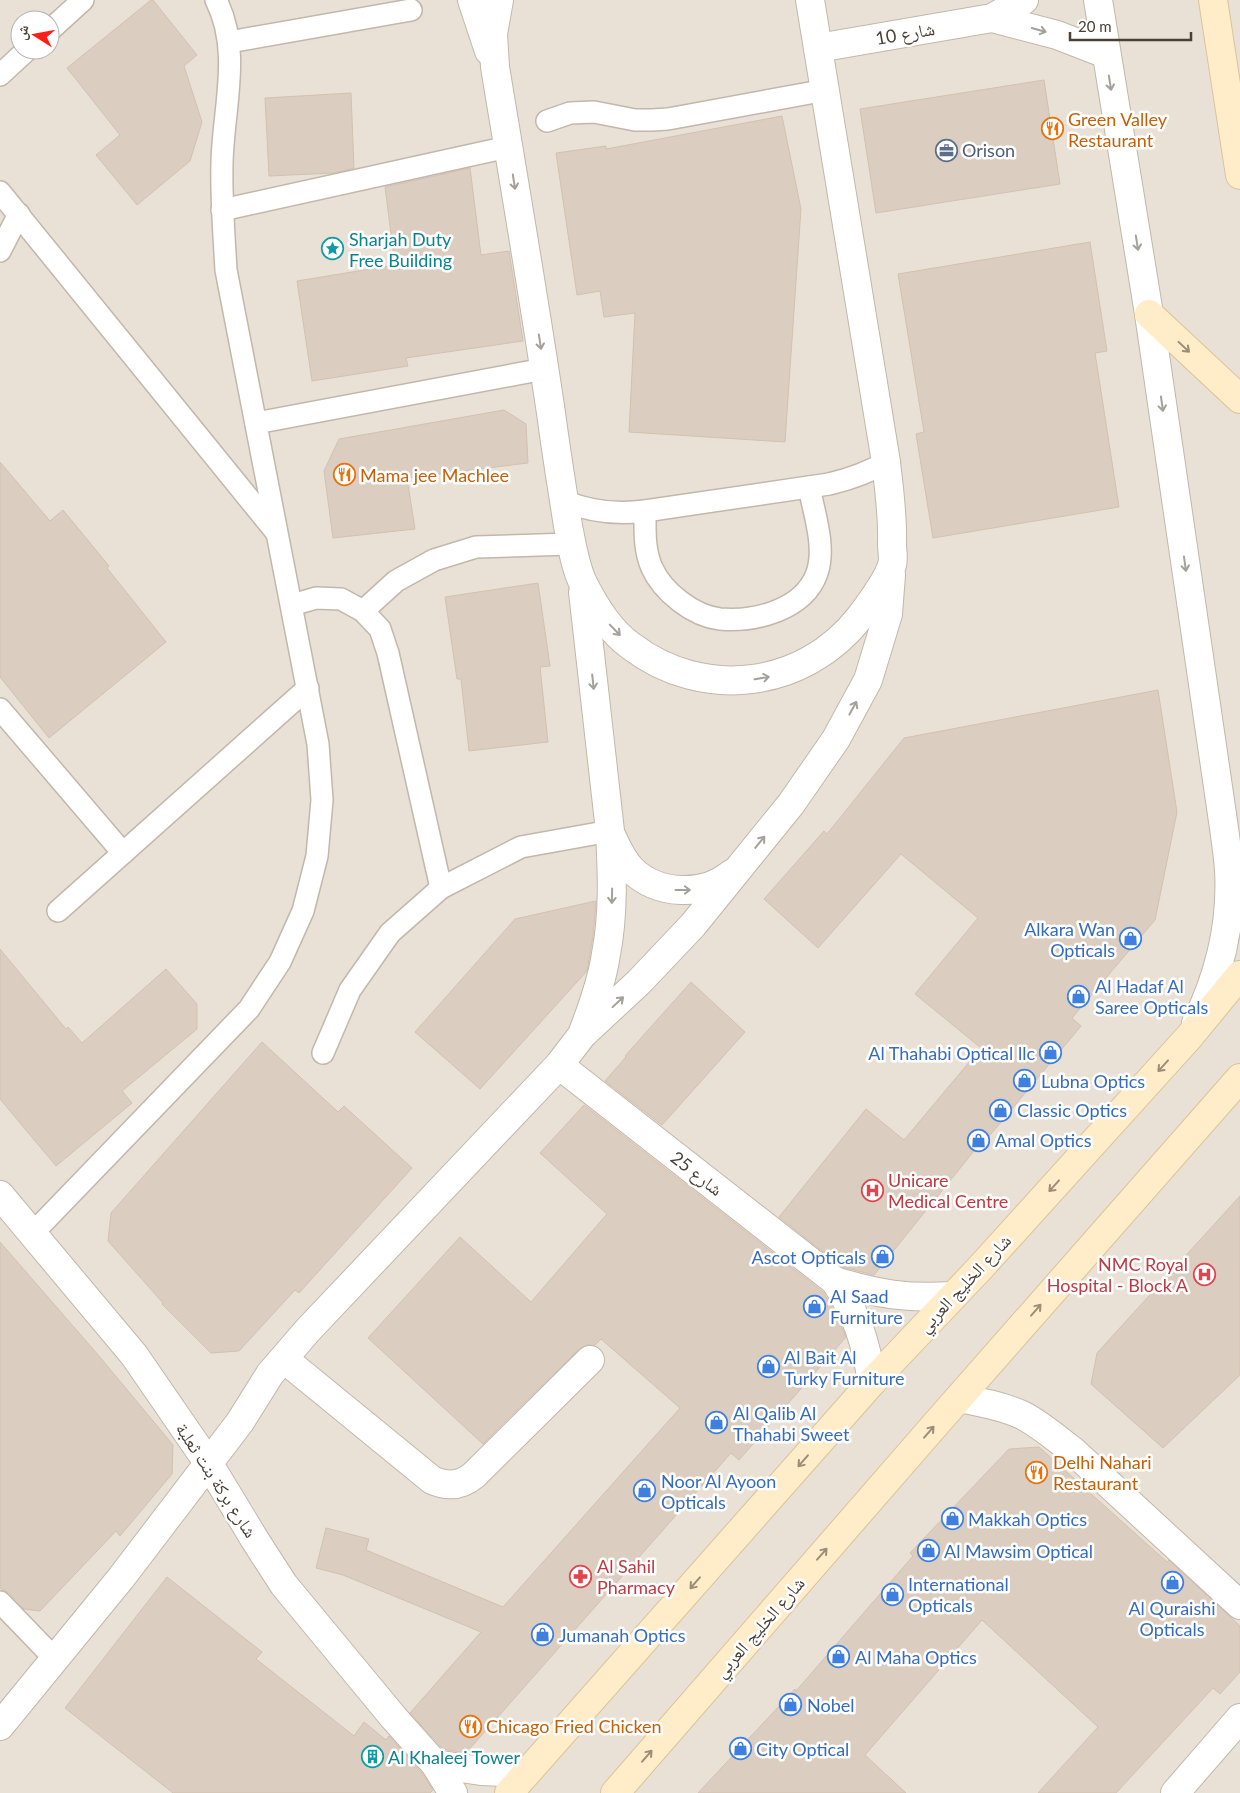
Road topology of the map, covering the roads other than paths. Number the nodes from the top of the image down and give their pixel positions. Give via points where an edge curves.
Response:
1 (83, 0) edge
2 (216, 0) edge
3 (472, 0) edge
4 (499, 0) edge
5 (810, 0) edge
6 (1024, 0) edge
7 (1098, 0) edge
8 (1213, 0) edge
9 (411, 10) dead end
10 (992, 18) junction
11 (60, 21) edge
12 (229, 42) junction
13 (818, 48) junction
14 (1106, 54) junction
15 (16, 60) edge
16 (495, 67) junction
17 (0, 74) edge
18 (826, 90) junction
19 (548, 121) dead end
20 (508, 147) junction
21 (1240, 175) edge
22 (0, 192) edge
23 (222, 210) junction
24 (18, 214) junction
25 (0, 251) edge
26 (1149, 314) junction
27 (544, 369) junction
28 (1240, 399) edge
29 (256, 423) junction
30 (886, 462) junction
31 (809, 487) junction
32 (564, 501) junction
33 (645, 511) junction
34 (278, 534) junction
35 (571, 544) junction
36 (892, 564) junction
37 (582, 582) junction
38 (292, 606) junction
39 (363, 611) junction
40 (308, 688) junction
41 (0, 709) edge
42 (610, 831) junction
43 (123, 853) junction
44 (742, 864) junction
45 (442, 888) junction
46 (58, 911) dead end
47 (1240, 975) edge
48 (582, 1035) junction
49 (1189, 1037) junction
50 (323, 1053) dead end
51 (559, 1065) junction
52 (1240, 1078) edge
53 (0, 1195) edge
54 (32, 1234) junction
55 (835, 1282) junction
56 (952, 1296) junction
57 (284, 1359) junction
58 (590, 1360) dead end
59 (872, 1382) junction
60 (958, 1398) junction
61 (209, 1464) junction
62 (0, 1602) edge
63 (1240, 1605) edge
64 (55, 1659) junction
65 (1240, 1718) edge
66 (0, 1726) edge
67 (435, 1764) junction
68 (526, 1773) junction
69 (453, 1793) edge
70 (509, 1793) edge
71 (615, 1793) edge
72 (1175, 1793) edge

1 - 11 lane
2 - 12 lane
3 - 16 street
4 - 16 street via 493,34
5 - 13 street
6 - 10 street, شارع 10
7 - 14 street
8 - 21 main road
9 - 12 lane
10 - 13 street, شارع 10
10 -> 14 street, شارع 10 via 1057,35
12 - 23 lane
13 - 18 street
14 -> 26 street
15 - 17 lane
16 - 20 street
18 - 19 lane via 668,119 635,120 594,112 570,113
18 - 30 street
20 - 23 lane
20 -> 27 street
22 - 24 lane
23 - 29 lane via 226,270
24 - 25 lane
24 - 34 lane
26 -> 28 main road
26 -> 49 street via 1229,871 1228,914 1221,957 1208,998
27 - 29 lane
27 - 32 street
29 - 34 lane
30 - 31 lane via 849,480
30 - 36 street via 893,516
31 - 33 lane
31 - 33 lane via 820,554 817,573 807,591 793,604 747,619 718,619 691,609 668,592 652,568 644,540
32 - 33 lane via 604,513
32 - 35 street
34 - 38 lane
35 - 37 street
35 - 39 lane via 476,548 434,560 396,581
37 -> 36 street via 602,617 630,646 663,666 701,679 741,682 780,674 817,658 848,633 873,601
44 -> 36 street via 791,804 830,747 868,680 888,614
37 -> 42 street
38 - 39 lane via 316,598 333,599
38 - 40 lane
39 - 45 lane via 380,630 388,653
40 - 43 lane
40 - 54 lane via 318,744 322,800 317,856 303,911 280,962 249,1009
41 - 43 lane
42 -> 44 street via 632,870 652,884 676,890 700,889 724,880
42 - 45 lane via 521,847
42 -> 48 street via 611,912 606,954
43 - 46 lane
48 -> 44 street via 680,939
45 - 50 lane via 390,934 350,990
47 - 49 main road, شارع الخليج العربي
48 - 51 street
49 -> 56 main road, شارع الخليج العربي
51 - 55 street, شارع 25
51 - 57 street
60 -> 52 main road, شارع الخليج العربي
53 - 54 street, شارع بركة بنت ثعلبة
54 - 61 street, شارع بركة بنت ثعلبة via 134,1355
55 - 56 street, شارع 25 via 893,1296
55 - 59 street, شارع 25 via 847,1299 864,1339
56 - 59 main road, شارع الخليج العربي
57 - 58 street via 432,1480 450,1486 467,1481 474,1475
57 - 61 street via 270,1374
59 -> 68 main road, شارع الخليج العربي
60 - 63 street via 993,1405 1022,1416 1049,1432
71 -> 60 main road, شارع الخليج العربي
61 - 64 street
61 - 67 street, شارع بركة بنت ثعلبة via 284,1584
62 - 64 lane
64 - 66 street
65 - 72 street
67 - 68 street
67 - 69 street, شارع بركة بنت ثعلبة
68 - 70 main road, شارع الخليج العربي

